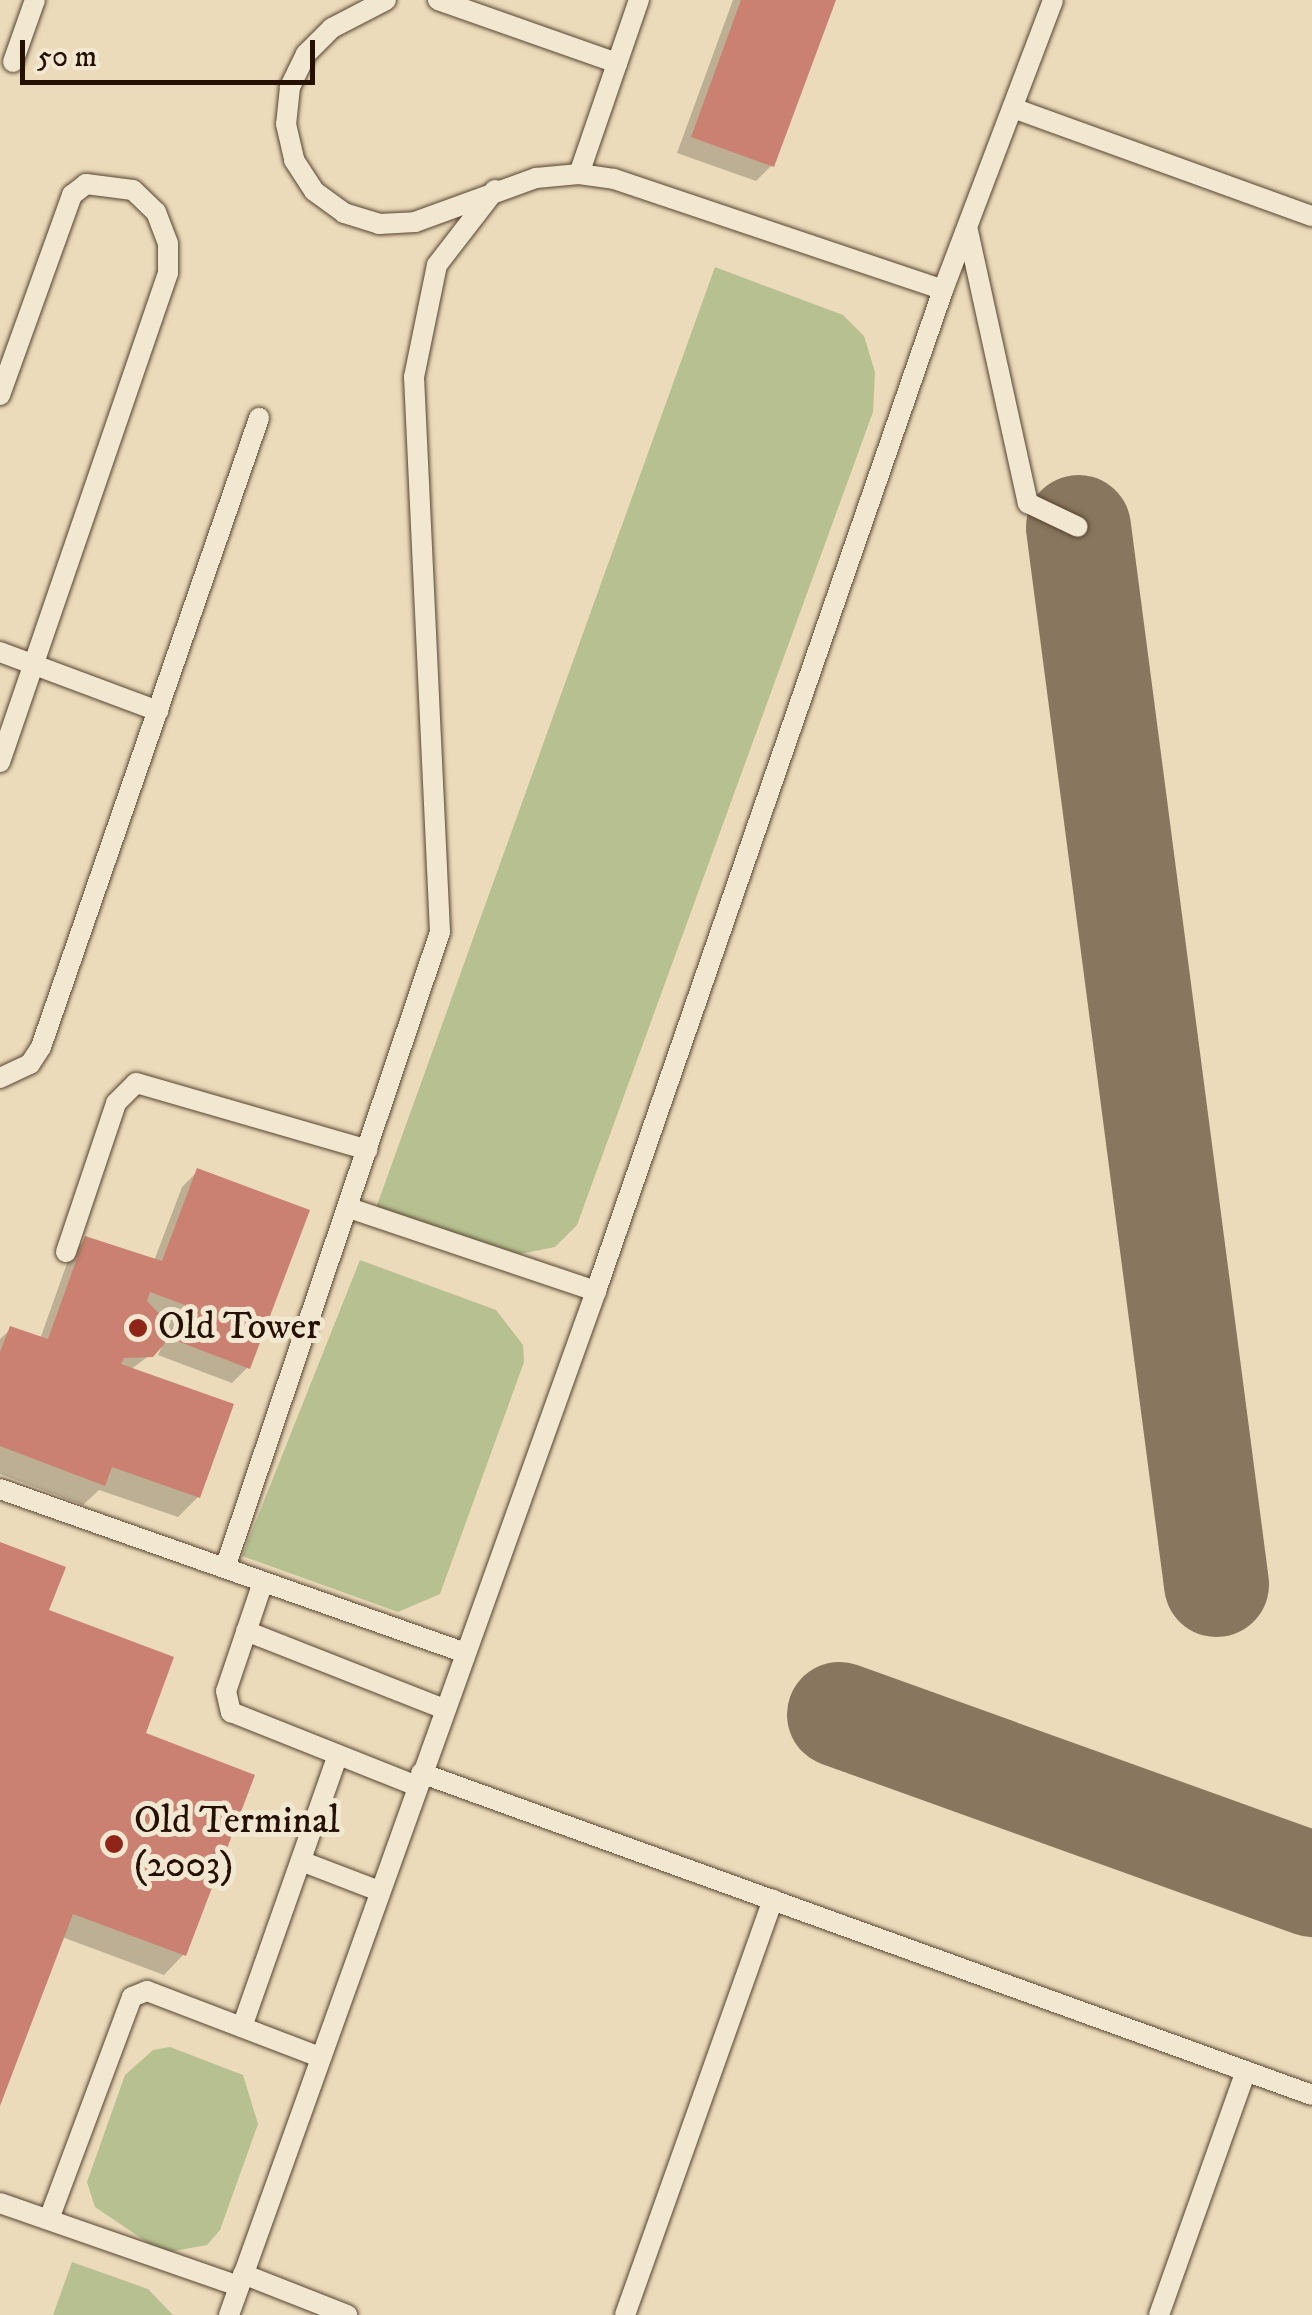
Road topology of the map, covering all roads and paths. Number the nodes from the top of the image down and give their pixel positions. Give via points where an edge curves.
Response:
1 (34, 0) edge
2 (386, 0) edge
3 (438, 0) edge
4 (639, 0) edge
5 (1053, 0) edge
6 (13, 62) dead end
7 (618, 63) junction
8 (1013, 108) junction
9 (579, 174) junction
10 (495, 190) junction
11 (1312, 216) edge
12 (967, 229) junction
13 (943, 290) junction
14 (0, 395) edge
15 (259, 418) dead end
16 (1078, 528) dead end
17 (0, 652) edge
18 (34, 664) junction
19 (158, 710) junction
20 (0, 762) edge
21 (0, 1078) edge
22 (368, 1150) junction
23 (348, 1208) junction
24 (66, 1252) dead end
25 (596, 1291) junction
26 (0, 1488) edge
27 (226, 1568) junction
28 (263, 1582) junction
29 (246, 1632) junction
30 (464, 1654) junction
31 (444, 1710) junction
32 (337, 1757) junction
33 (419, 1780) junction
34 (300, 1861) junction
35 (379, 1891) junction
36 (774, 1900) junction
37 (242, 2027) junction
38 (320, 2057) junction
39 (1246, 2071) junction
40 (1312, 2095) edge
41 (0, 2202) edge
42 (49, 2220) junction
43 (241, 2280) junction
44 (229, 2315) edge
45 (347, 2315) edge
46 (625, 2315) edge
47 (1159, 2315) edge

1 - 6 lane
2 - 10 lane via 332,28 306,54 290,88 286,124 294,160 314,191 344,213 379,224 457,210
3 - 7 lane
4 - 7 lane
5 - 8 lane
7 - 9 lane
8 - 11 lane
8 - 12 lane
9 - 10 lane
9 - 13 lane via 614,179
10 - 22 lane via 437,265 417,338 440,932
12 - 13 lane
12 - 16 lane via 1028,503
13 - 25 lane
14 - 18 lane via 72,195 86,184 106,182 134,190 156,212 168,243 168,273
15 - 19 lane
17 - 18 lane
18 - 19 lane
18 - 20 lane
19 - 21 lane via 41,1048 30,1064
22 - 23 lane
22 - 24 lane via 136,1083 116,1104
23 - 25 lane
23 - 27 lane
25 - 30 lane
26 - 27 lane
27 - 28 lane
28 - 29 lane
28 - 30 lane
29 - 31 lane
29 - 32 lane via 226,1691 231,1712
30 - 31 lane
31 - 33 lane
32 - 33 lane
32 - 34 lane
33 - 35 lane
33 - 36 lane
34 - 35 lane
34 - 37 lane
35 - 38 lane
36 - 39 lane
36 - 46 lane
37 - 38 lane
37 - 42 lane via 147,1992 132,1997
38 - 43 lane
39 - 40 lane
39 - 47 lane
41 - 42 lane
42 - 43 lane
43 - 44 lane
43 - 45 lane

